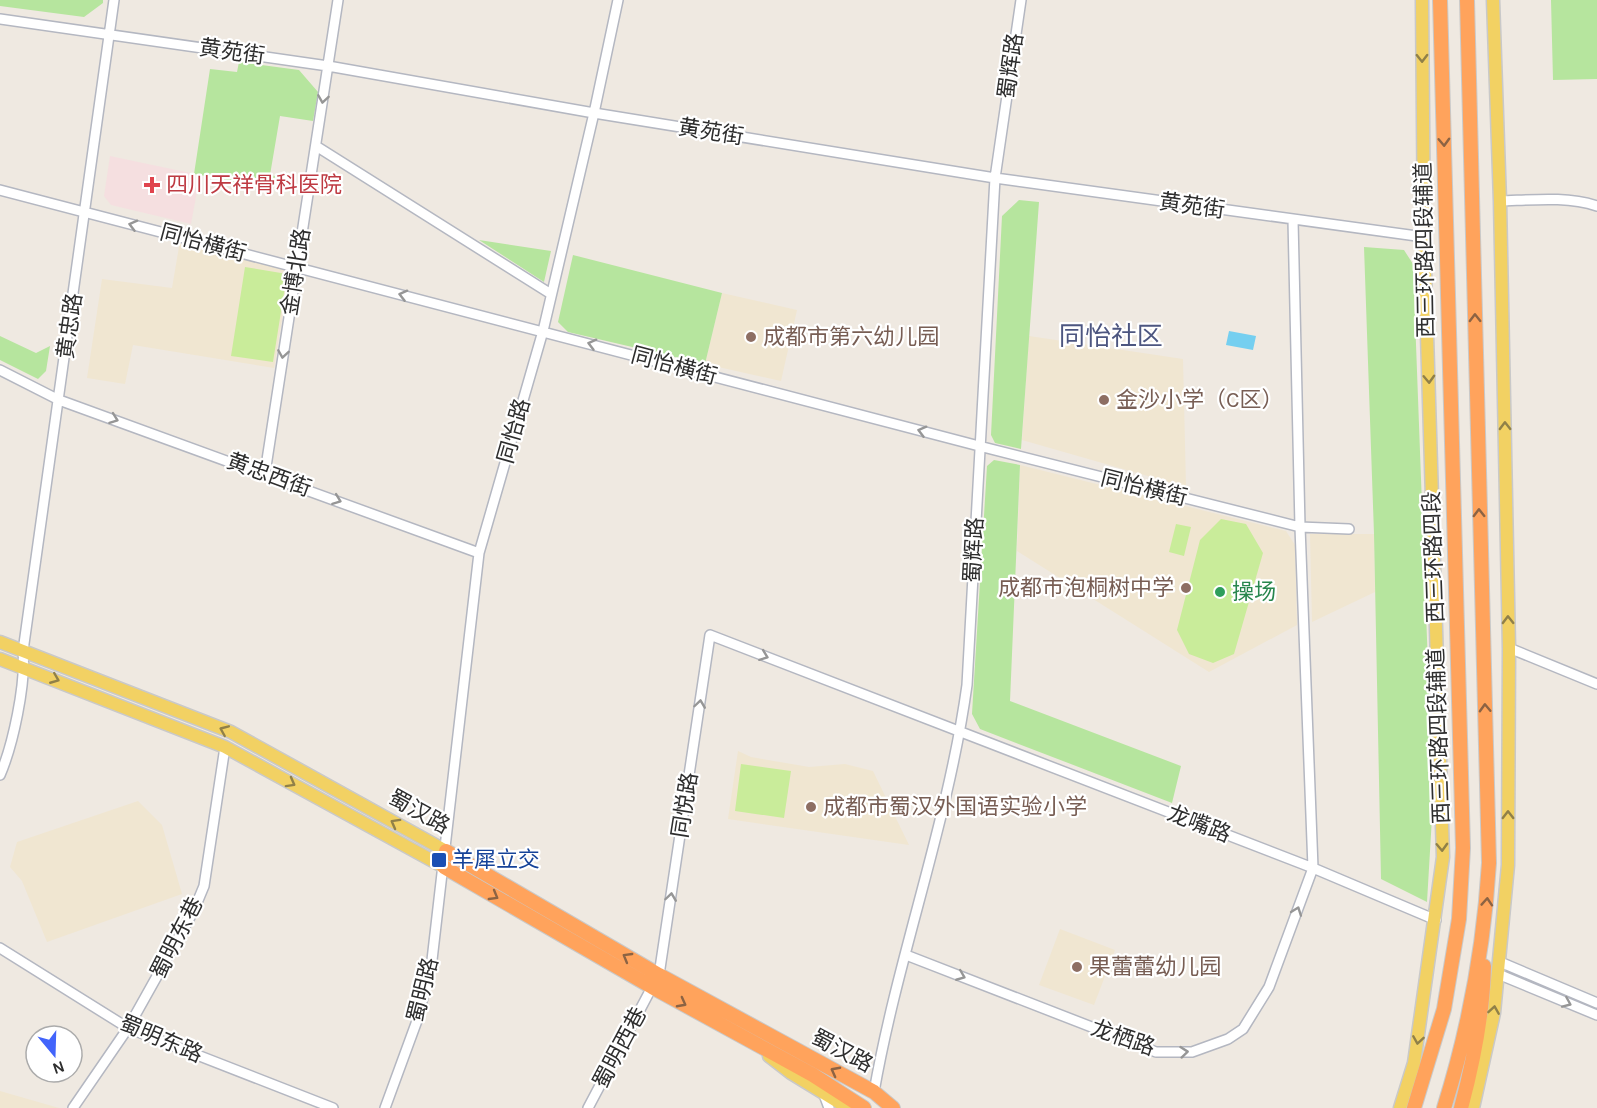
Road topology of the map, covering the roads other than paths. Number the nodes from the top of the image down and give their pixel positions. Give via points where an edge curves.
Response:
1 (114, 0) edge
2 (338, 0) edge
3 (618, 0) edge
4 (1021, 0) edge
5 (1422, 0) edge
6 (1440, 0) edge
7 (1467, 0) edge
8 (1476, 0) edge
9 (1493, 0) edge
10 (0, 19) edge
11 (109, 35) junction
12 (1468, 50) junction
13 (328, 66) junction
14 (594, 113) junction
15 (316, 146) junction
16 (995, 178) junction
17 (0, 190) edge
18 (1500, 201) junction
19 (1597, 206) edge
20 (87, 213) junction
21 (1293, 220) junction
22 (1424, 237) junction
23 (297, 267) junction
24 (551, 294) junction
25 (543, 331) junction
26 (0, 370) edge
27 (59, 400) junction
28 (979, 446) junction
29 (265, 473) junction
30 (1300, 527) junction
31 (1349, 529) dead end
32 (479, 553) junction
33 (710, 635) joint
34 (0, 642) edge
35 (1509, 648) junction
36 (23, 651) junction
37 (0, 659) edge
38 (24, 667) junction
39 (1597, 684) edge
40 (961, 731) junction
41 (225, 747) junction
42 (0, 775) edge
43 (446, 851) junction
44 (444, 867) junction
45 (1313, 868) junction
46 (1436, 920) junction
47 (1485, 924) junction
48 (0, 948) edge
49 (906, 955) junction
50 (1499, 968) junction
51 (655, 981) junction
52 (1597, 1003) edge
53 (1597, 1016) edge
54 (128, 1028) junction
55 (744, 1037) junction
56 (823, 1092) junction
57 (887, 1102) edge
58 (1415, 1105) edge
59 (1445, 1106) edge
60 (73, 1108) edge
61 (333, 1108) edge
62 (385, 1108) edge
63 (588, 1108) edge
64 (829, 1108) edge
65 (848, 1108) edge
66 (864, 1108) edge
67 (1400, 1108) edge
68 (1461, 1108) edge
69 (1473, 1108) edge

1 - 11 street, 黄忠路
2 - 13 street, 金博北路
3 - 14 street, 同怡路
4 - 16 street, 蜀辉路
5 -> 22 main road, 西三环路四段辅道
6 -> 58 highway, 西三环路四段 via 1463,848 1459,920 1444,1008
7 - 12 highway, 西三环路四段
8 - 12 highway
9 - 18 main road
10 - 11 street, 黄苑街
11 - 13 street, 黄苑街
11 - 20 street, 黄忠路
47 -> 12 highway, 西三环路四段 via 1489,863
13 - 14 street, 黄苑街
13 -> 15 street, 金博北路
14 - 16 street, 黄苑街
14 - 24 street, 同怡路
15 - 23 street, 金博北路
15 - 24 street
16 - 21 street, 黄苑街
16 - 28 street, 蜀辉路
17 - 20 street, 同怡横街
18 - 19 street via 1585,202
35 -> 18 main road
23 -> 20 street, 同怡横街
20 - 27 street, 黄忠路
21 - 22 street, 黄苑街
21 - 30 street
22 -> 46 main road, 西三环路四段辅道 via 1443,857
25 -> 23 street, 同怡横街
23 -> 29 street, 金博北路
24 - 25 street, 同怡路
28 -> 25 street, 同怡横街
25 - 32 street, 同怡路
26 - 27 street, 黄忠西街
27 -> 29 street, 黄忠西街
27 - 36 street, 黄忠路
28 - 30 street, 同怡横街
28 - 40 street, 蜀辉路 via 968,685
29 -> 32 street, 黄忠西街
30 - 31 street, 同怡横街
30 - 45 street
32 - 43 street, 同怡路
33 -> 40 street, 龙嘴路
51 -> 33 street, 同悦路
34 - 36 main road, 蜀汉路
35 - 39 street
50 -> 35 main road via 1508,865
36 - 38 street, 黄忠路
43 -> 36 main road, 蜀汉路 via 231,732
37 - 38 main road, 蜀汉路
38 -> 41 main road, 蜀汉路
38 - 42 street, 黄忠路 via 7,758
40 - 45 street, 龙嘴路
40 - 49 street, 蜀辉路
41 -> 44 main road, 蜀汉路
41 - 54 street, 蜀明东巷 via 204,886 178,942
43 - 44 street, 同怡路
51 -> 43 highway, 蜀汉路
44 -> 51 highway, 蜀汉路
44 - 62 street, 蜀明路 via 432,960 418,1018
45 - 46 street, 龙嘴路
49 -> 45 street, 龙栖路 via 1149,1050 1192,1052 1228,1039 1252,1018 1269,987
46 -> 67 main road, 西三环路四段辅道 via 1414,1063
47 - 59 highway, 西三环路四段 via 1461,1053
47 - 68 highway via 1484,1001
48 - 54 street, 蜀明东路
49 - 57 street, 蜀辉路
50 - 52 street
50 -> 53 street
69 -> 50 main road via 1494,1013
51 -> 55 highway, 蜀汉路
57 -> 51 highway, 蜀汉路
51 - 63 street, 蜀明西巷
54 - 60 street, 蜀明东巷
54 - 61 street, 蜀明东路
55 - 56 main road
55 - 66 highway, 蜀汉路
56 - 64 street
56 - 65 main road

